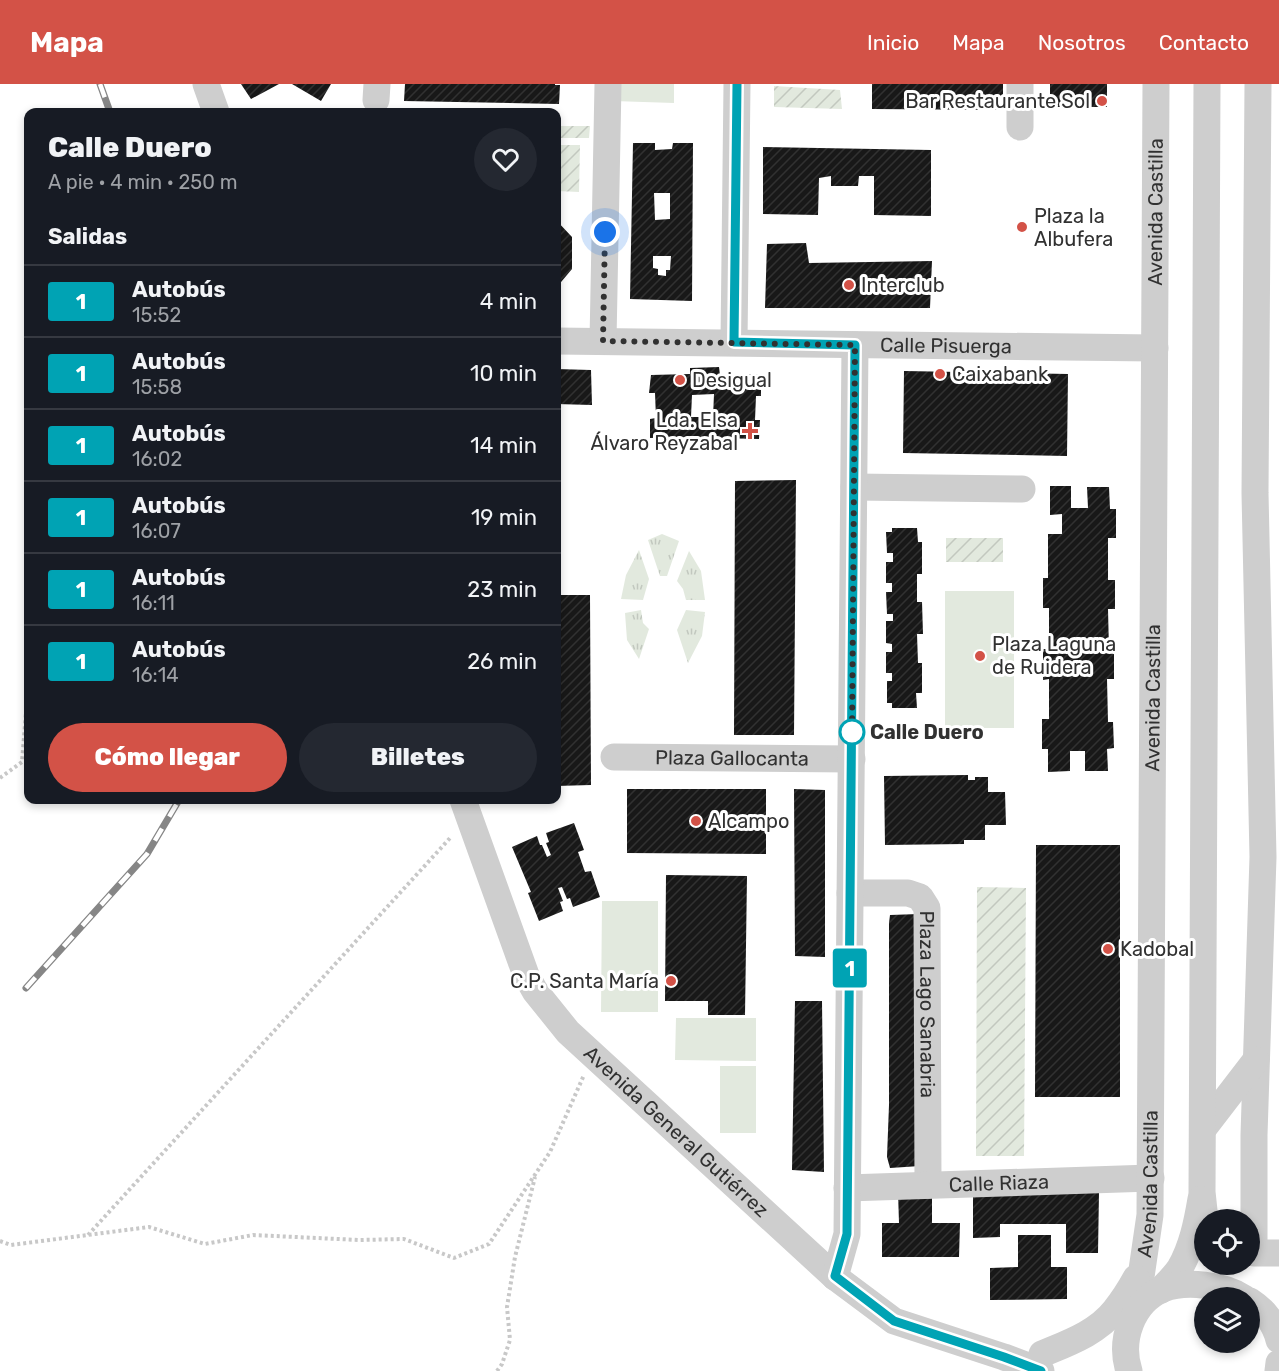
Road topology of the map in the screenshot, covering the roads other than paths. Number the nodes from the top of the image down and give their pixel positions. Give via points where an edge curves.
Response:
1 (206, 84) edge
2 (608, 84) edge
3 (737, 84) edge
4 (1020, 84) edge
5 (1156, 84) edge
6 (1207, 84) edge
7 (1265, 98) edge
8 (215, 108) edge
9 (1020, 127) dead end
10 (561, 340) edge
11 (603, 341) junction
12 (734, 342) junction
13 (855, 345) junction
14 (1155, 348) junction
15 (854, 487) junction
16 (1022, 489) dead end
17 (1267, 493) edge
18 (614, 757) dead end
19 (852, 759) junction
20 (466, 808) edge
21 (1271, 857) edge
22 (850, 893) junction
23 (1256, 1060) junction
24 (1203, 1129) junction
25 (1151, 1178) junction
26 (928, 1185) junction
27 (847, 1188) junction
28 (1202, 1192) junction
29 (1204, 1209) edge
30 (1266, 1244) edge
31 (1143, 1267) junction
32 (1225, 1275) edge
33 (835, 1276) junction
34 (1216, 1287) edge
35 (1235, 1287) edge
36 (1161, 1290) junction
37 (1260, 1310) edge
38 (1132, 1319) junction
39 (1279, 1339) edge
40 (1042, 1363) edge
41 (1279, 1363) edge
42 (1129, 1371) edge
43 (1278, 1371) edge

1 - 8 street
2 - 11 street
3 - 12 street
4 - 9 street
5 - 14 street, Avenida Castilla
6 - 24 street, Avenida Castilla
7 - 17 street
10 - 11 street, Calle Pisuerga
11 - 12 street, Calle Pisuerga
12 - 13 street, Calle Pisuerga
13 - 14 street, Calle Pisuerga
13 - 15 street
14 - 25 street, Avenida Castilla
15 - 16 street
15 - 19 street
17 - 21 street
18 - 19 street, Plaza Gallocanta
19 - 22 street
20 - 33 street, Avenida General Gutiérrez via 526,975 560,1023
21 - 23 street
22 - 26 street, Plaza Lago Sanabria via 908,893 920,897 927,908
22 - 27 street
23 - 24 street
23 - 30 street via 1254,1135
24 - 28 street, Avenida Castilla
25 - 26 street, Calle Riaza
25 - 31 street, Avenida Castilla
26 - 27 street, Calle Riaza
27 - 33 street via 847,1234
28 - 29 street, Avenida Castilla
28 - 36 street, Avenida Castilla via 1196,1231 1180,1268
31 - 38 street, Avenida Castilla
31 - 40 street, Avenida General Gutiérrez via 1114,1312
32 - 35 street
33 - 40 street, Avenida General Gutiérrez via 894,1321 1004,1357
34 - 36 street via 1173,1286
36 - 38 street, Avenida Castilla
37 - 39 street via 1275,1326
38 - 40 street, Avenida General Gutiérrez via 1103,1340 1056,1353
38 - 42 street, Avenida Castilla via 1125,1355
41 - 43 street

